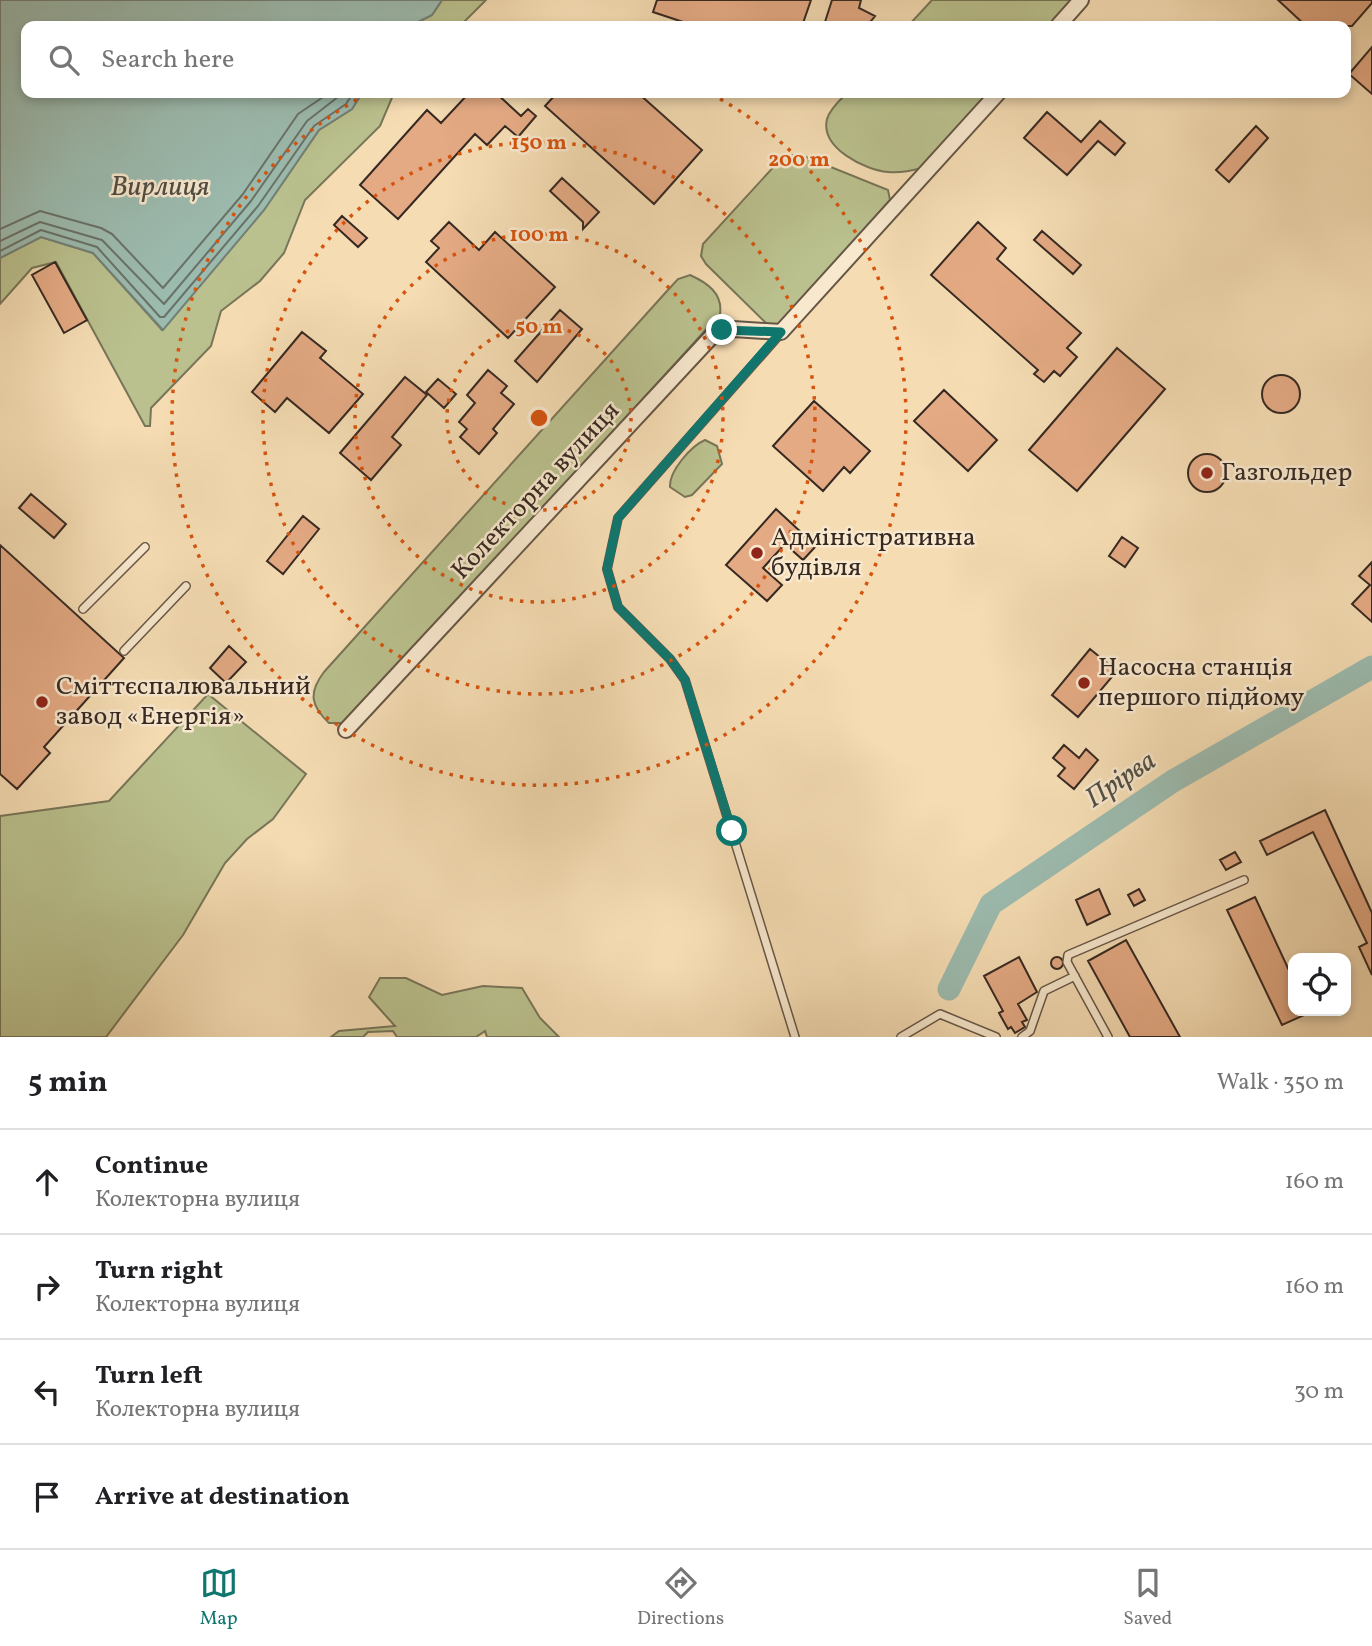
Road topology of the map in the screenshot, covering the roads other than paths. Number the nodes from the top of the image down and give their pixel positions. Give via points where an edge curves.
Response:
1 (1081, 0) edge
2 (1062, 21) edge
3 (993, 98) edge
4 (781, 332) junction
5 (145, 547) dead end
6 (186, 586) dead end
7 (83, 609) dead end
8 (124, 651) dead end
9 (346, 730) dead end
10 (1244, 880) dead end
11 (1074, 976) junction
12 (795, 1037) edge
13 (901, 1037) edge
14 (996, 1037) edge
15 (1021, 1037) edge
16 (1108, 1037) edge

1 - 2 street
3 - 4 street
4 - 9 street, Колекторна вулиця via 733,329 713,335
4 - 12 lane via 618,518 607,569 618,607 685,680
5 - 7 lane
6 - 8 lane
10 - 11 lane via 1068,956
11 - 15 lane via 1044,991 1030,1031
11 - 16 lane
13 - 14 lane via 940,1014

